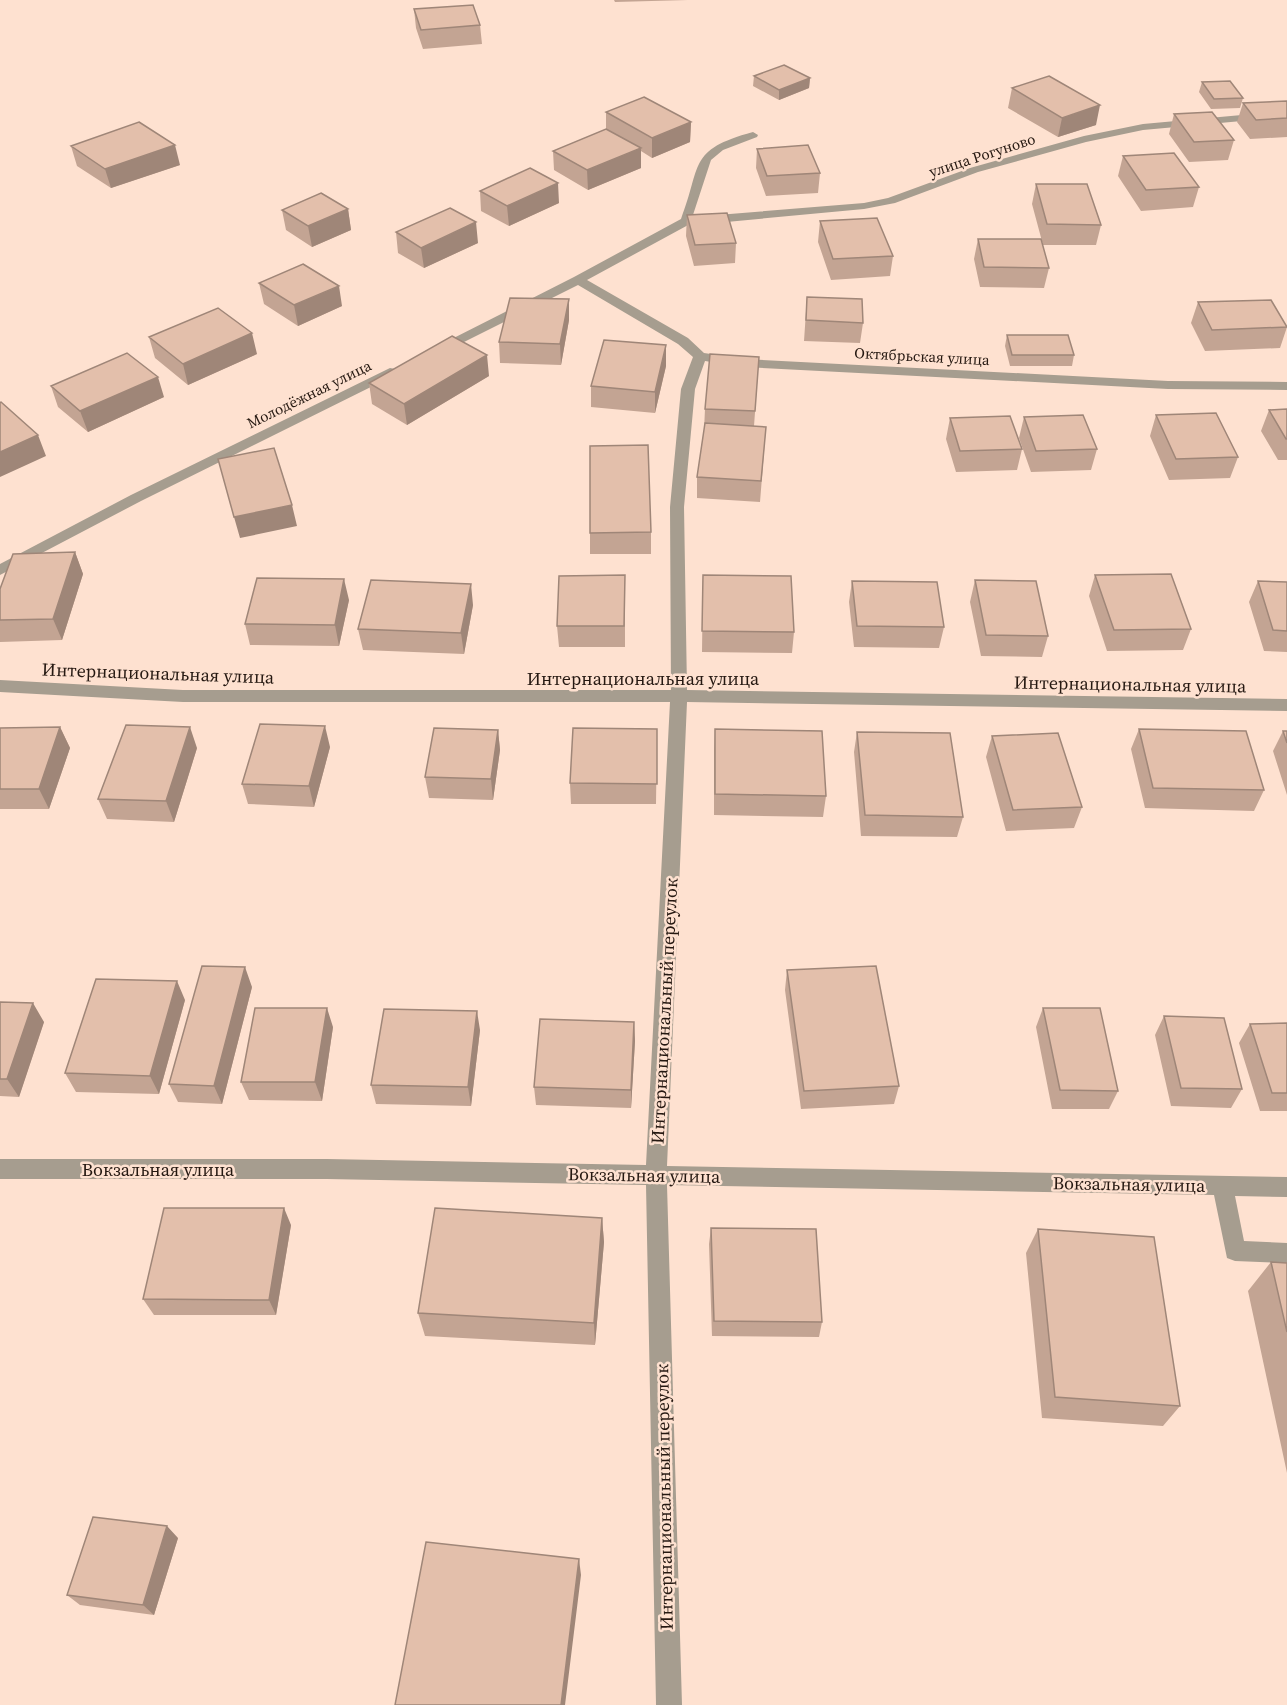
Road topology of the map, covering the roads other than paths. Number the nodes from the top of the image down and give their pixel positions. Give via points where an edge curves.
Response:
1 (1287, 114) edge
2 (753, 135) dead end
3 (686, 221) junction
4 (578, 280) junction
5 (700, 356) junction
6 (420, 358) edge
7 (399, 368) edge
8 (1287, 386) edge
9 (0, 570) edge
10 (0, 686) edge
11 (679, 696) junction
12 (1287, 705) edge
13 (0, 1169) edge
14 (656, 1175) junction
15 (1223, 1185) junction
16 (1287, 1186) edge
17 (1287, 1252) edge
18 (669, 1705) edge

1 - 3 street, улица Рогуново via 1114,132 974,170 918,192 864,206
2 - 3 street via 710,154
3 - 4 street
4 - 5 street, Октябрьская улица via 683,341
4 - 6 street
5 - 8 street, Октябрьская улица via 744,363 1168,385
5 - 11 street, Интернациональный переулок via 688,389 677,507
7 - 9 street, Молодёжная улица
10 - 11 street, Интернациональная улица via 183,696
11 - 12 street, Интернациональная улица
11 - 14 street, Интернациональный переулок
13 - 14 street, Вокзальная улица
14 - 15 street, Вокзальная улица
14 - 18 street, Интернациональный переулок
15 - 16 street, Вокзальная улица
15 - 17 street via 1235,1251

